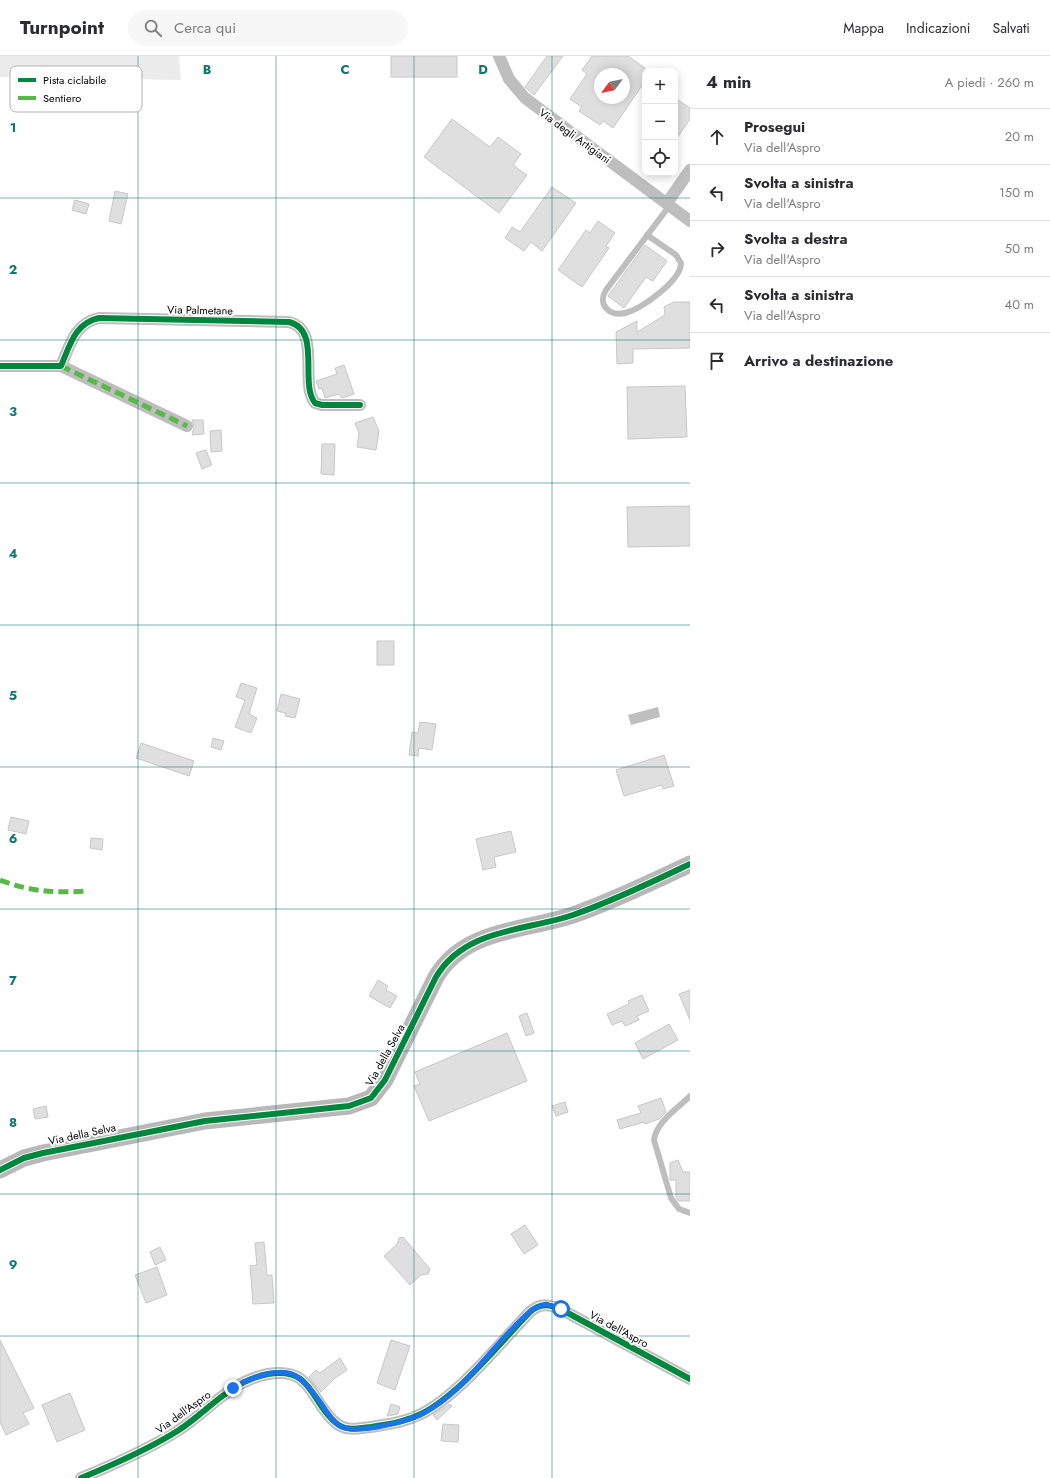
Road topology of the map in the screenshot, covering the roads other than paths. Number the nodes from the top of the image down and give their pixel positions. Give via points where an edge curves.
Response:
1 (499, 56) edge
2 (690, 170) edge
3 (668, 204) junction
4 (690, 221) edge
5 (647, 235) junction
6 (0, 366) edge
7 (62, 366) junction
8 (360, 405) dead end
9 (187, 426) dead end
10 (690, 864) edge
11 (690, 1096) edge
12 (0, 1170) edge
13 (690, 1213) edge
14 (690, 1379) edge
15 (81, 1478) edge

1 - 3 street, Via degli Artigiani via 509,79 525,98
2 - 3 street
3 - 4 street, Via degli Artigiani
3 - 5 lane
5 - 5 lane via 605,293 602,301 612,312 624,313 632,310 661,291 680,272 681,263 676,255
6 - 7 street
7 - 8 street, Via Palmetane via 76,332 88,322 99,318 289,322 301,328 306,337 311,394 315,403
7 - 9 street
10 - 12 street, Via della Selva via 574,914 502,932 460,950 439,972 379,1089 374,1096 363,1102 312,1112 234,1118 176,1126 43,1153 24,1158
11 - 13 lane via 660,1125 654,1140 671,1198 679,1209
14 - 15 street, Via dell'Aspro via 561,1309 552,1305 541,1305 529,1312 450,1393 416,1416 391,1424 347,1429 334,1421 311,1389 297,1377 286,1373 269,1374 233,1388 186,1425 157,1443

